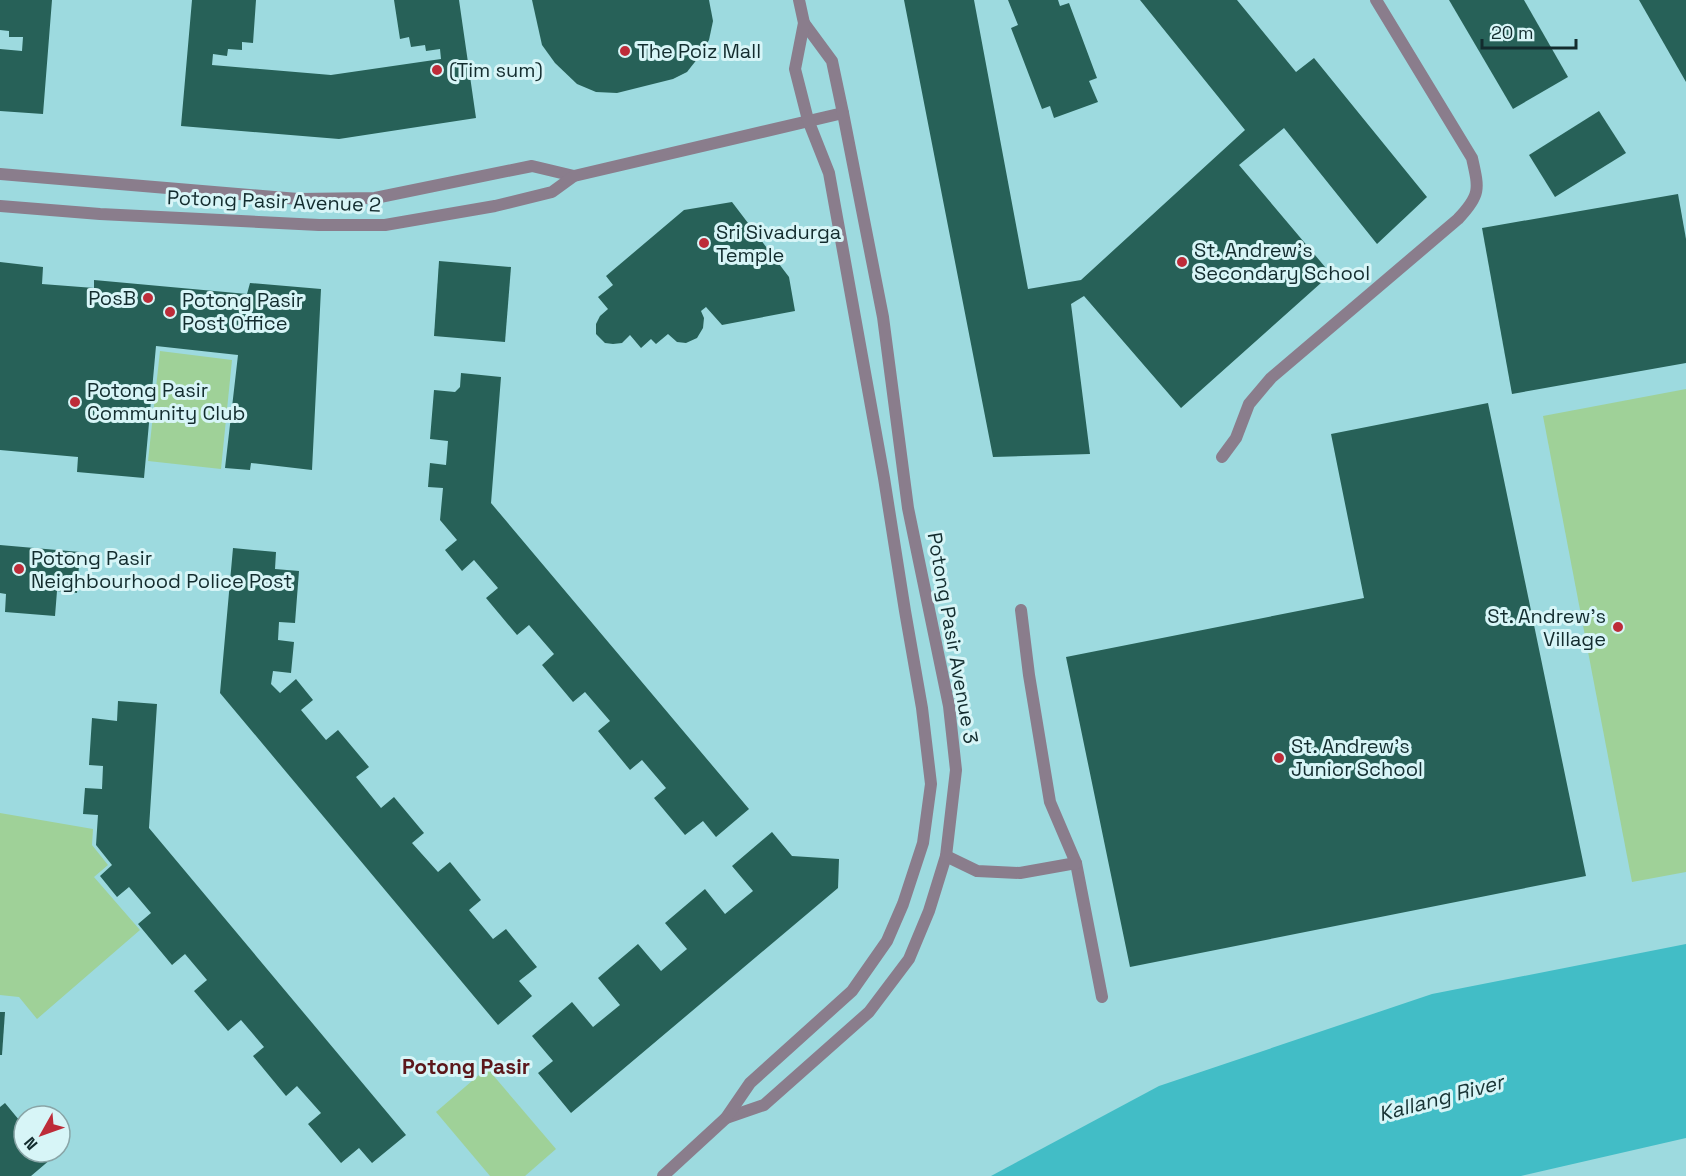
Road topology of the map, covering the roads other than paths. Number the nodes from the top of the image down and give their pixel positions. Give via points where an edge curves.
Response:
1 (799, 0) edge
2 (1376, 0) edge
3 (804, 23) junction
4 (843, 112) junction
5 (808, 120) junction
6 (0, 174) edge
7 (574, 176) junction
8 (0, 206) edge
9 (1222, 457) dead end
10 (1021, 610) dead end
11 (946, 856) junction
12 (1077, 863) junction
13 (1102, 997) dead end
14 (726, 1118) junction
15 (663, 1176) edge

1 - 3 street
2 - 9 street via 1472,158 1478,186 1473,203 1271,378 1249,404 1236,438
3 - 4 street, Potong Pasir Avenue 3 via 832,61
3 - 5 street, Potong Pasir Avenue 3 via 795,69
4 - 5 street, Potong Pasir Avenue 2
4 - 11 street, Potong Pasir Avenue 3 via 883,317 908,508 950,706 956,770
5 - 7 street, Potong Pasir Avenue 2
5 - 14 street, Potong Pasir Avenue 3 via 829,173 889,508 931,784 923,843 887,941 852,991 750,1083
6 - 7 street, Potong Pasir Avenue 2 via 298,199 375,198 532,166
7 - 8 street, Potong Pasir Avenue 2 via 552,192 385,225 320,225
10 - 12 street via 1050,802
11 - 12 street via 977,871 1020,873
11 - 14 street, Potong Pasir Avenue 3 via 909,958 869,1012 764,1105
12 - 13 street
14 - 15 street, Potong Pasir Avenue 3

